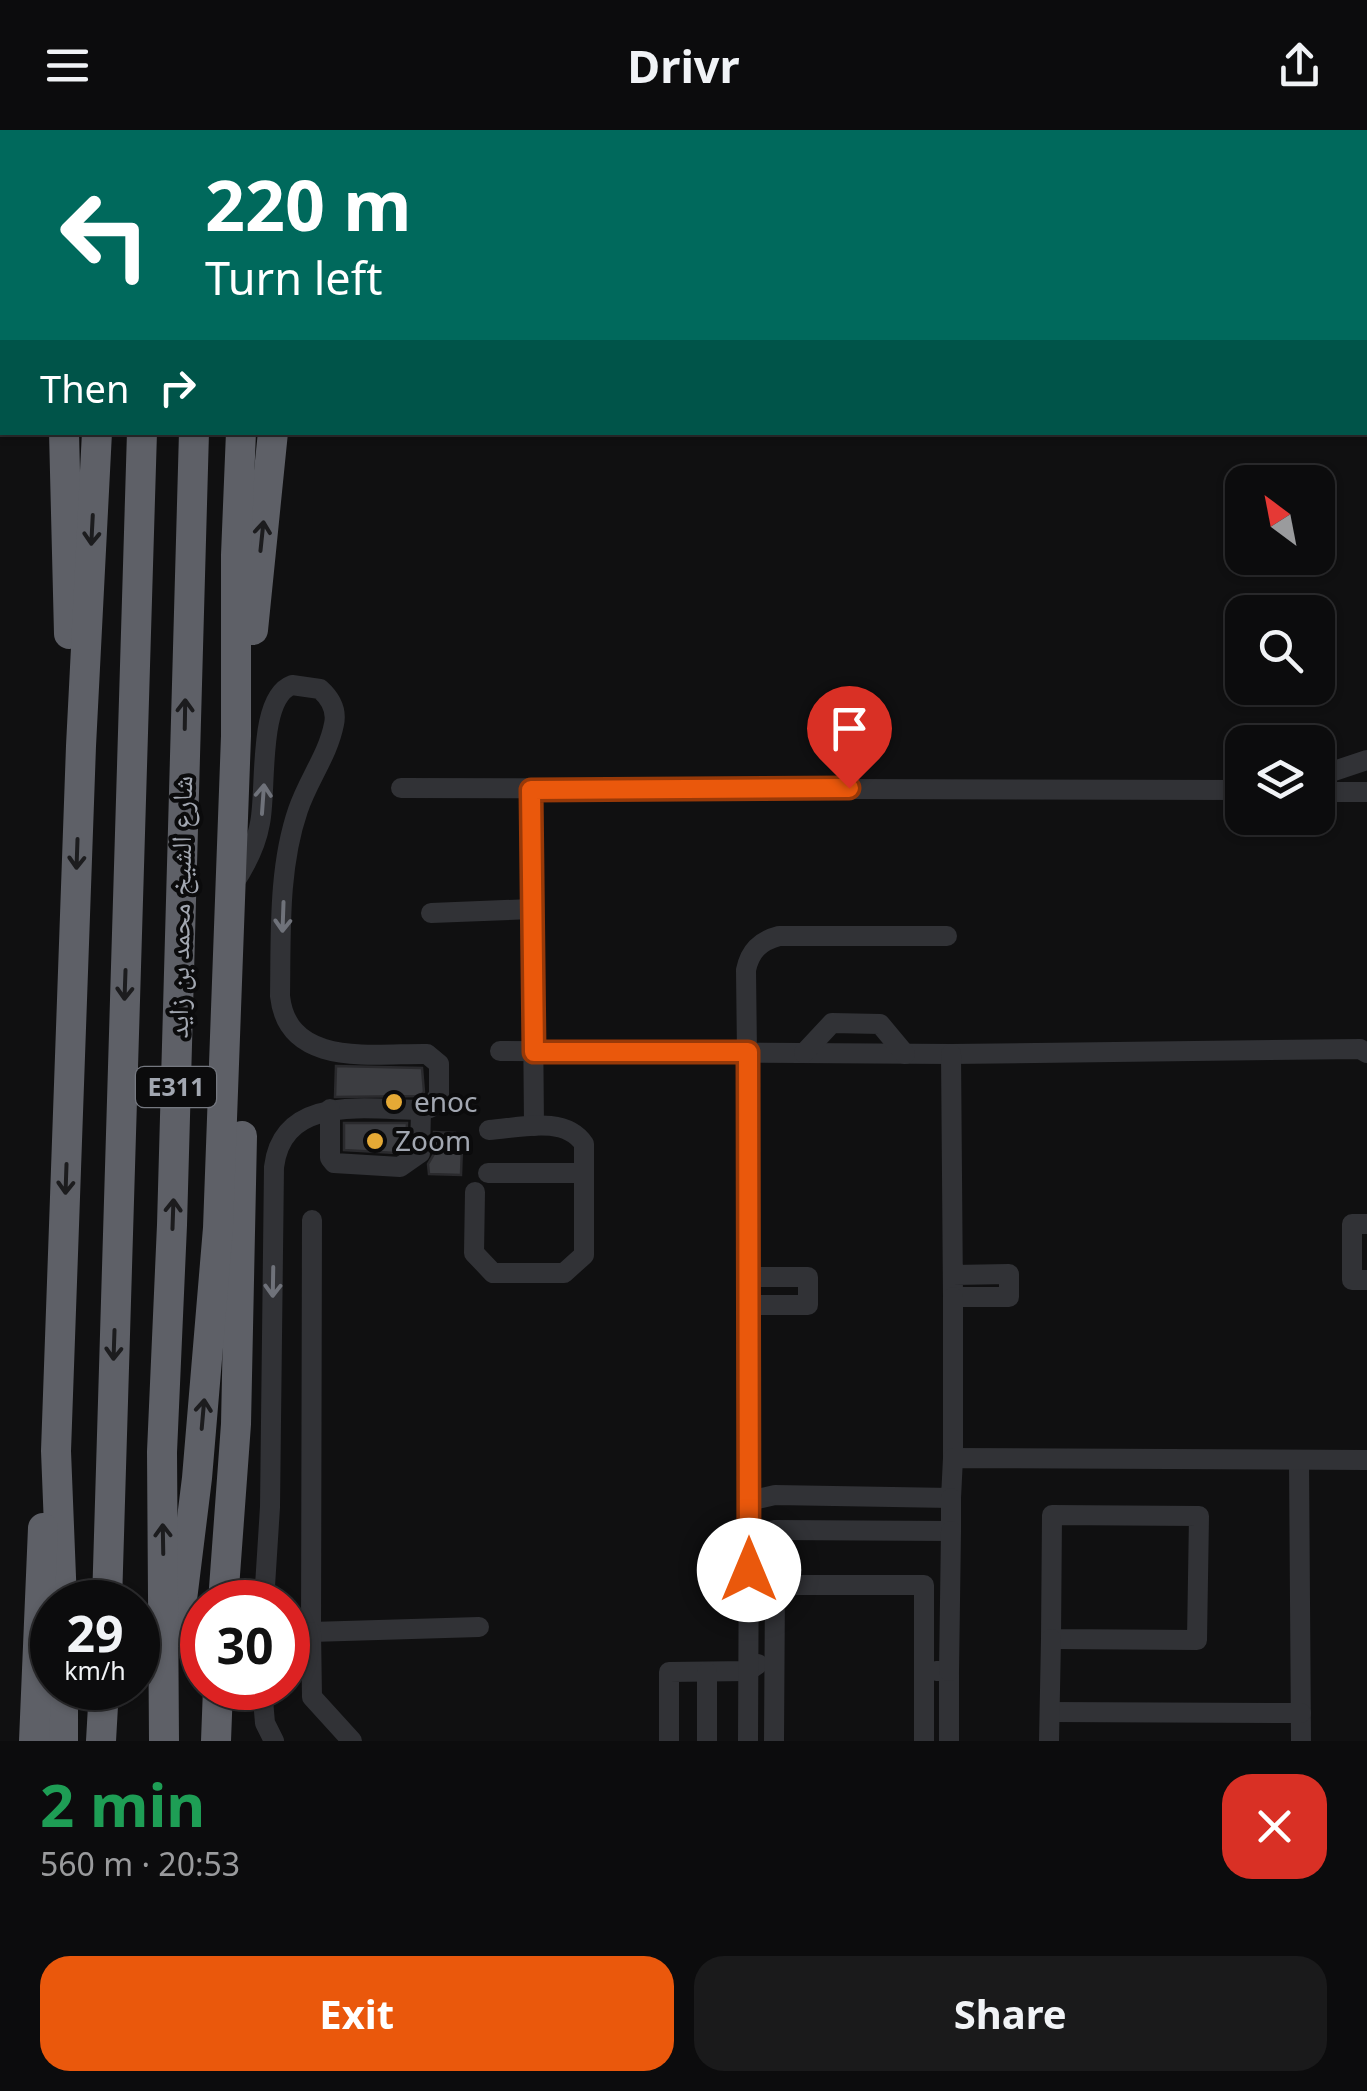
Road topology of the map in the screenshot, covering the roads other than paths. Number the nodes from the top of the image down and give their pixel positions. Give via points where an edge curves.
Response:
1 (64, 435) edge
2 (97, 435) edge
3 (142, 435) edge
4 (194, 435) edge
5 (241, 435) edge
6 (273, 435) edge
7 (236, 736) junction
8 (81, 746) junction
9 (1367, 760) edge
10 (1335, 771) edge
11 (400, 788) dead end
12 (531, 790) junction
13 (1225, 790) edge
14 (1335, 792) edge
15 (1367, 792) edge
16 (230, 889) junction
17 (532, 910) junction
18 (431, 913) dead end
19 (947, 936) dead end
20 (227, 988) junction
21 (500, 1051) dead end
22 (534, 1052) junction
23 (748, 1052) junction
24 (804, 1053) junction
25 (1367, 1053) edge
26 (906, 1054) junction
27 (952, 1054) junction
28 (330, 1109) junction
29 (421, 1110) junction
30 (534, 1126) junction
31 (488, 1130) dead end
32 (488, 1173) dead end
33 (584, 1173) junction
34 (474, 1192) dead end
35 (312, 1220) dead end
36 (1367, 1224) edge
37 (953, 1275) junction
38 (750, 1277) junction
39 (1367, 1280) edge
40 (953, 1297) junction
41 (750, 1305) junction
42 (56, 1452) junction
43 (952, 1458) junction
44 (1367, 1460) edge
45 (1299, 1461) junction
46 (775, 1495) junction
47 (924, 1498) junction
48 (950, 1498) junction
49 (749, 1501) junction
50 (774, 1530) junction
51 (922, 1531) junction
52 (950, 1531) junction
53 (749, 1536) junction
54 (61, 1580) edge
55 (108, 1580) edge
56 (225, 1580) edge
57 (265, 1580) edge
58 (479, 1627) dead end
59 (310, 1632) junction
60 (1051, 1639) junction
61 (774, 1663) junction
62 (748, 1671) junction
63 (924, 1671) junction
64 (949, 1671) junction
65 (707, 1672) junction
66 (62, 1710) edge
67 (102, 1710) edge
68 (264, 1710) edge
69 (1050, 1712) junction
70 (217, 1713) edge
71 (1301, 1713) junction
72 (164, 1730) edge
73 (34, 1741) edge
74 (63, 1741) edge
75 (100, 1741) edge
76 (224, 1741) edge
77 (274, 1741) edge
78 (352, 1741) edge
79 (669, 1741) edge
80 (707, 1741) edge
81 (748, 1741) edge
82 (774, 1741) edge
83 (924, 1741) edge
84 (948, 1741) edge
85 (1049, 1741) edge
86 (1301, 1741) edge

1 - 8 highway via 69,652
2 -> 8 highway
3 -> 55 highway, شارع الشيخ محمد بن زايد / E311
72 -> 4 highway, شارع الشيخ محمد بن زايد / E311 via 162,1452
5 - 7 highway
7 -> 6 highway
7 - 16 highway
8 -> 42 highway
9 - 10 street
11 - 12 street
12 - 13 street
12 - 17 street
14 - 15 street
16 - 20 highway
16 -> 29 street via 260,824 276,696 292,684 320,690 334,709 334,724 298,808 284,864 281,1005 292,1030 322,1050 434,1058 439,1095
17 - 18 street
17 - 22 street
19 - 23 street via 779,936 763,942 746,970
20 - 56 highway via 243,1089
72 -> 20 highway via 202,1430
21 - 22 street
22 - 23 street
22 - 30 street
23 - 24 street
23 - 38 street
24 - 26 street
24 - 26 street via 832,1023 880,1024
25 - 27 street
26 - 27 street
27 - 37 street
28 - 29 street
28 - 29 street via 334,1163 400,1166 420,1153
28 -> 57 street via 294,1125 275,1158
30 - 31 street
30 - 33 street via 577,1134 584,1144
32 - 33 street
33 - 34 street via 584,1255 564,1273 493,1273 474,1253
35 - 59 street
36 - 39 street via 1352,1224 1352,1280
37 - 40 street
37 - 40 street via 1008,1274 1008,1296
38 - 41 street
38 - 41 street via 808,1277 808,1291 808,1305
40 - 43 street
41 - 49 street
42 - 54 highway
42 - 73 highway via 41,1552
43 - 45 street
43 - 48 street
44 - 45 street
45 - 71 street
46 - 47 street
46 - 49 street
46 - 50 street
47 - 48 street
47 - 51 street
48 - 52 street
49 - 53 street
50 - 51 street
50 - 53 street
51 - 52 street
52 - 64 street
53 - 62 street
58 - 59 street
59 - 78 street via 312,1697
60 - 60 street via 1052,1516 1199,1516 1197,1640
60 - 69 street
61 - 62 street
61 - 63 street via 775,1585 924,1585
61 - 82 street
62 - 65 street
62 - 81 street
63 - 64 street
63 - 83 street
64 - 84 street
65 - 79 street via 669,1672
65 - 80 street
66 - 74 highway
67 - 75 highway
68 - 77 street
69 - 71 street
69 - 85 street
70 - 76 highway
71 - 86 street

